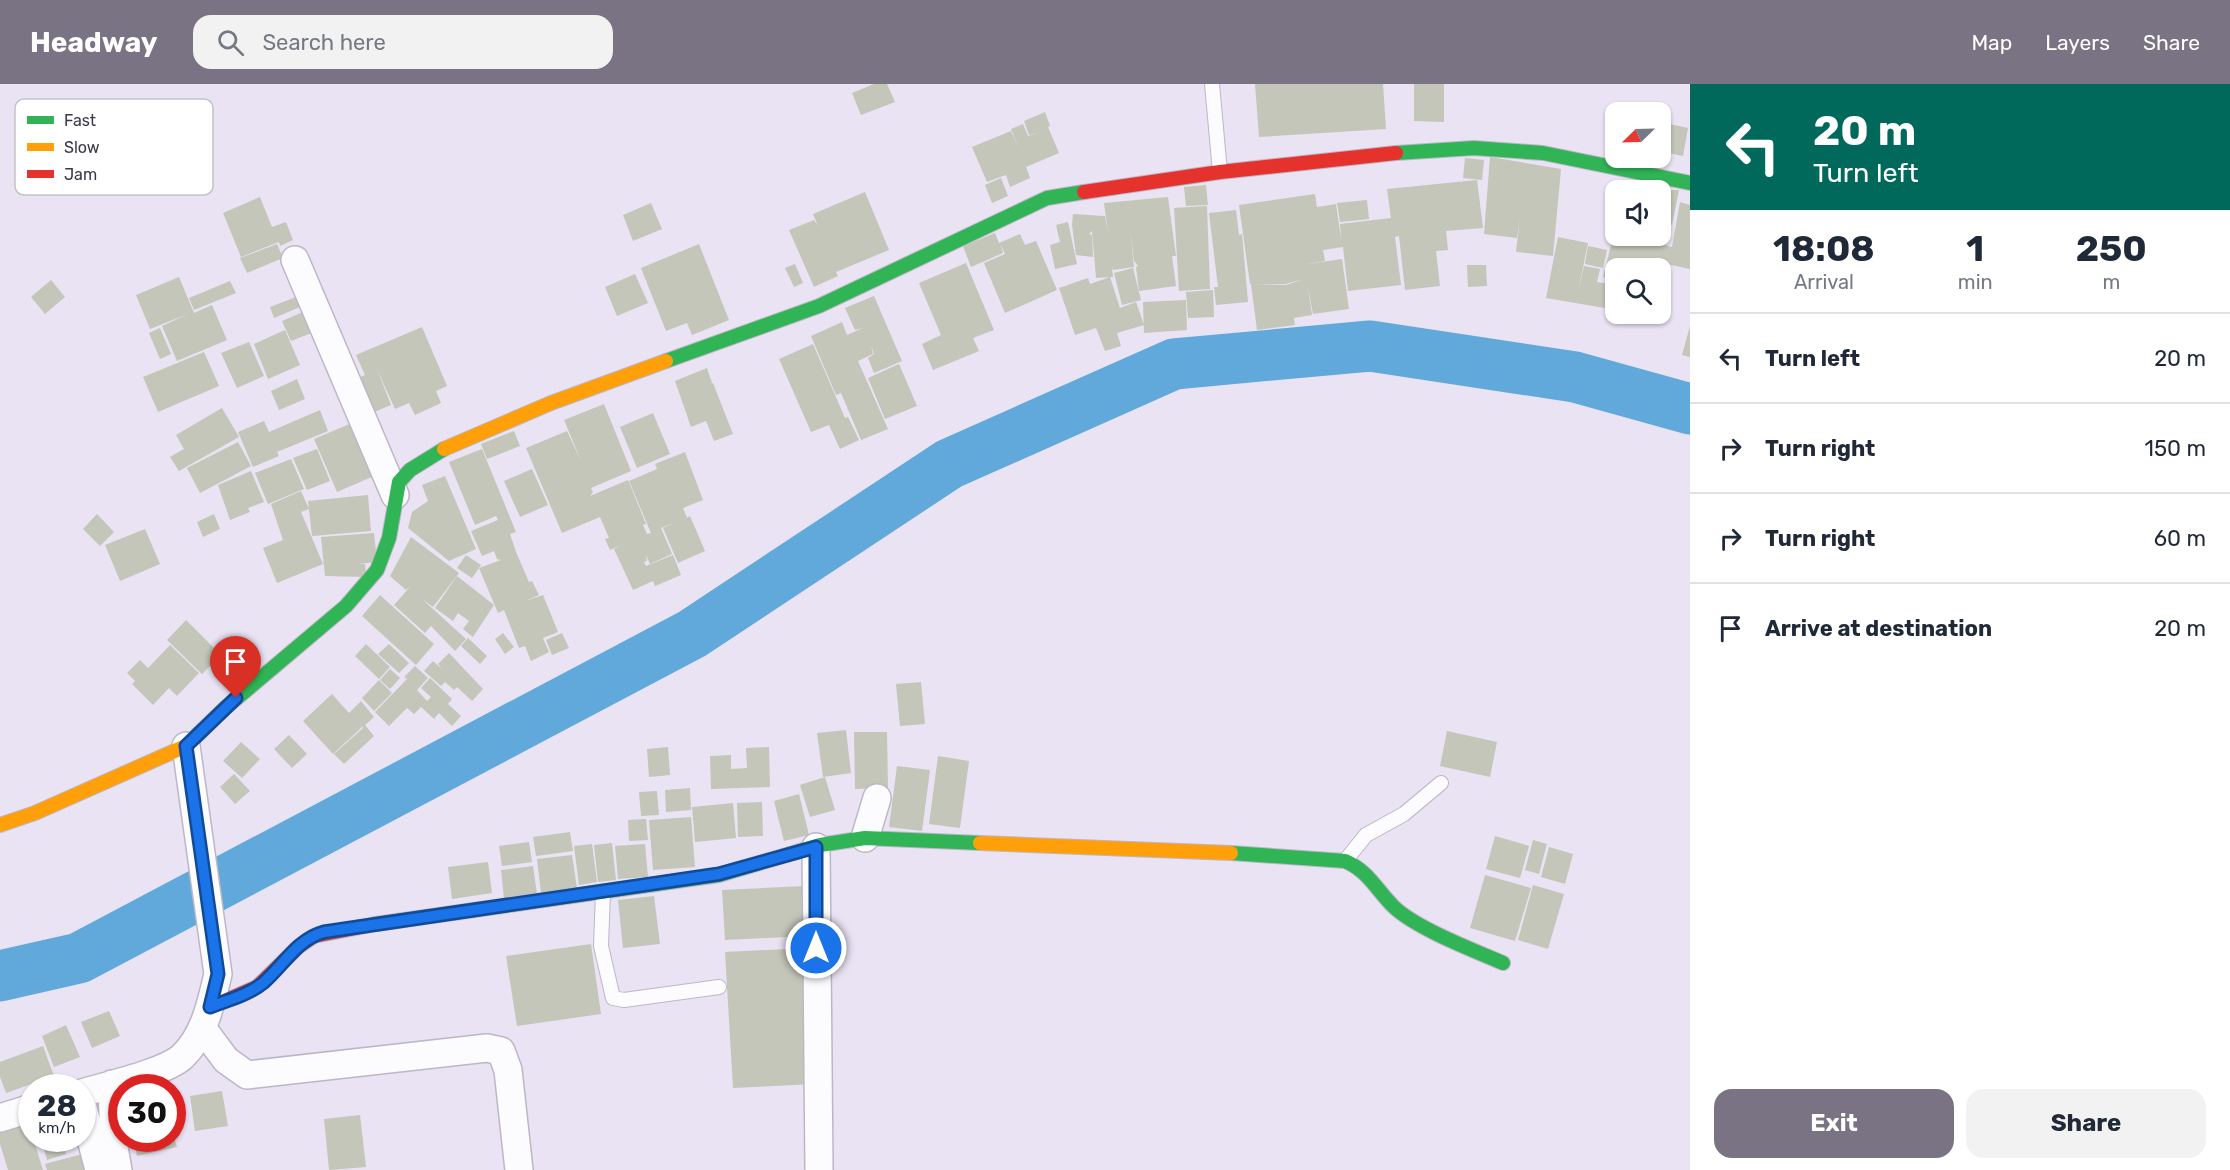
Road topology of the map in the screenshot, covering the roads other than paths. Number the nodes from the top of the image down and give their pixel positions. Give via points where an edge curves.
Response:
1 (1212, 84) edge
2 (1220, 172) junction
3 (1690, 183) edge
4 (295, 260) dead end
5 (395, 495) junction
6 (186, 746) junction
7 (1441, 783) dead end
8 (878, 798) dead end
9 (0, 825) edge
10 (865, 838) junction
11 (816, 847) junction
12 (1345, 861) junction
13 (603, 892) junction
14 (1503, 963) dead end
15 (719, 987) dead end
16 (206, 1018) junction
17 (144, 1074) edge
18 (18, 1112) edge
19 (0, 1118) edge
20 (94, 1152) edge
21 (115, 1152) edge
22 (99, 1170) edge
23 (118, 1170) edge
24 (519, 1170) edge
25 (819, 1170) edge

1 - 2 lane
2 - 3 street via 1358,155 1474,148 1543,153
2 - 5 street via 1047,198 819,306 454,442 410,470 399,482
4 - 5 street
5 - 6 street via 389,538 377,570 346,606 236,698
6 - 9 street
6 - 16 street via 218,974
7 - 12 lane via 1404,814 1366,835
8 - 10 street
10 - 11 street
10 - 12 street
11 - 13 street via 719,874
11 - 25 street
12 - 14 street via 1361,868 1396,909 1448,939
13 - 15 lane via 601,946 613,998 624,1000
13 - 16 street via 324,932 300,943 263,983
16 - 17 street via 181,1057
16 - 24 street via 226,1060 248,1075 487,1048 501,1051 508,1070
18 - 19 street
20 - 22 street
21 - 23 street

